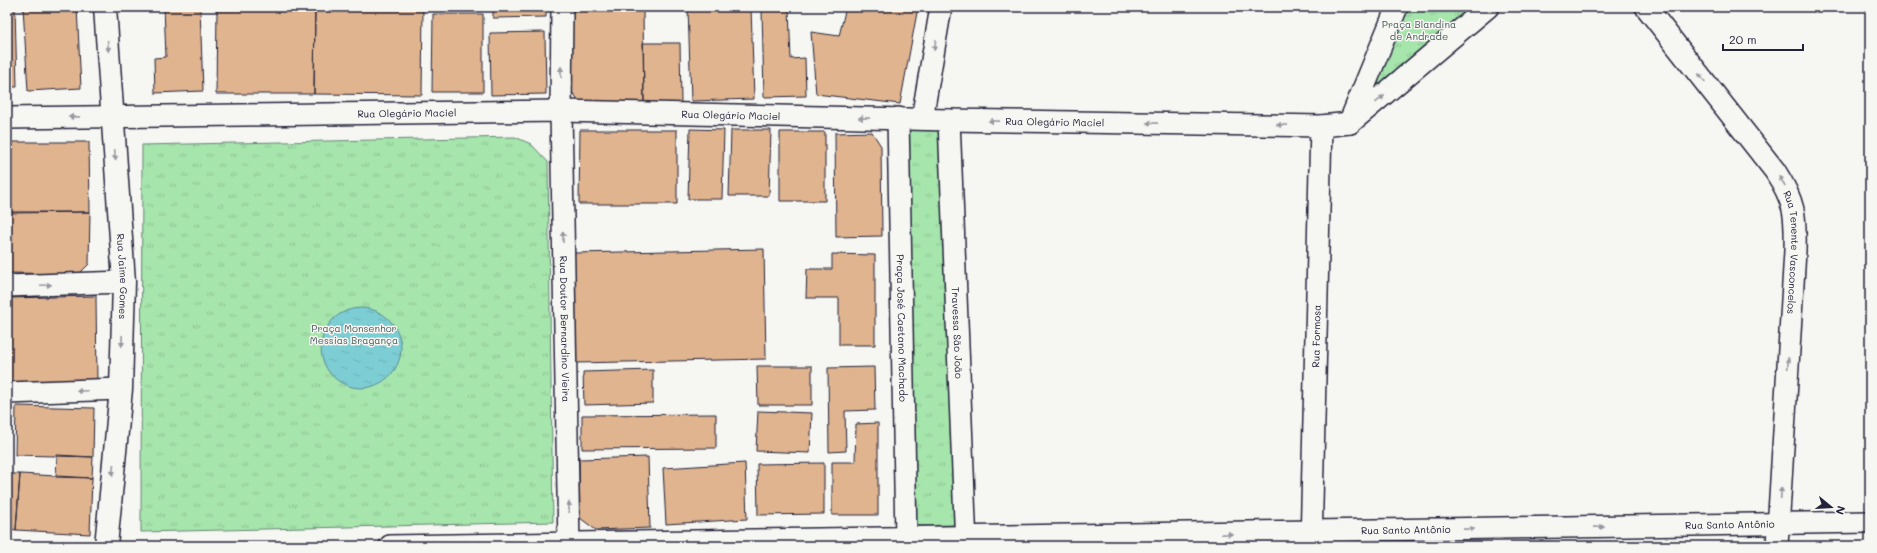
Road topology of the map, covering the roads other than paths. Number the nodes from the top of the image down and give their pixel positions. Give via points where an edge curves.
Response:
1 (105, 7) edge
2 (562, 7) edge
3 (941, 7) edge
4 (1397, 7) edge
5 (1488, 7) edge
6 (1646, 7) edge
7 (561, 111) junction
8 (113, 116) junction
9 (7, 118) edge
10 (898, 118) junction
11 (922, 119) junction
12 (949, 120) junction
13 (1350, 123) junction
14 (1321, 126) junction
15 (124, 282) junction
16 (7, 286) edge
17 (121, 390) junction
18 (7, 393) edge
19 (1870, 522) edge
20 (1779, 523) junction
21 (906, 538) junction
22 (1312, 539) edge
23 (966, 542) edge
24 (569, 545) edge
25 (106, 546) edge
26 (390, 546) edge
27 (1777, 546) edge

1 -> 8 street, Rua Jaime Gomes
7 -> 2 street, Rua Doutor Bernardino Vieira
3 -> 11 street
4 - 13 street
13 -> 5 street
20 -> 6 street, Rua Tenente Vasconcelos via 1795,251 1794,207 1788,190 1775,171
7 - 8 street, Rua Olegário Maciel
10 -> 7 street, Rua Olegário Maciel
24 -> 7 street, Rua Doutor Bernardino Vieira
8 -> 9 street, Rua Olegário Maciel
8 -> 15 street, Rua Jaime Gomes
10 - 11 street, Rua Olegário Maciel
10 - 21 street, Praça José Caetano Machado
11 - 12 street, Rua Olegário Maciel
14 -> 12 street, Rua Olegário Maciel
12 - 23 street, Travessa São João
13 - 14 street, Rua Olegário Maciel
14 - 22 street, Rua Formosa
16 -> 15 street
15 -> 17 street, Rua Jaime Gomes
17 -> 18 street
17 -> 25 street, Rua Jaime Gomes
19 - 20 street, Rua Santo Antônio
22 -> 20 street, Rua Santo Antônio
20 - 27 street, Rua Tenente Vasconcelos
21 - 23 street, Rua Santo Antônio
21 - 24 street, Rua Santo Antônio
23 -> 22 street, Rua Santo Antônio
24 - 26 street, Rua Santo Antônio

